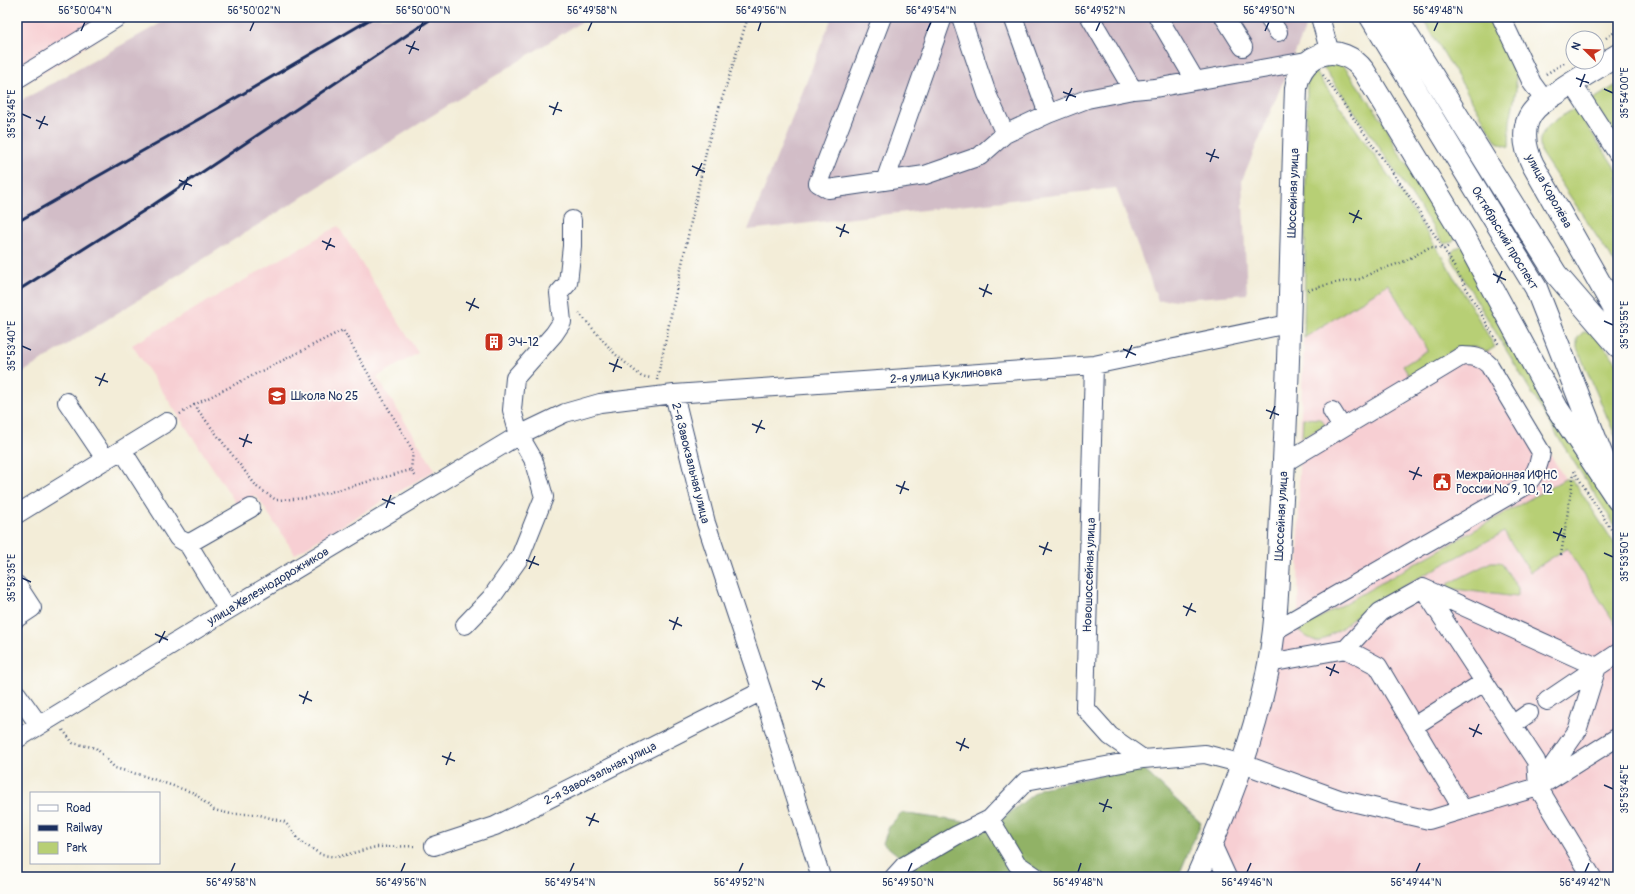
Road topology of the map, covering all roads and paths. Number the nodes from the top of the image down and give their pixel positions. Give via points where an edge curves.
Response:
1 (118, 17) edge
2 (748, 17) edge
3 (882, 17) edge
4 (943, 17) edge
5 (961, 17) edge
6 (1013, 17) edge
7 (1090, 17) edge
8 (1158, 17) edge
9 (1224, 17) edge
10 (1268, 17) edge
11 (1320, 17) edge
12 (1371, 17) edge
13 (1396, 17) edge
14 (1501, 17) edge
15 (1278, 32) dead end
16 (1243, 46) dead end
17 (1618, 55) edge
18 (1321, 56) junction
19 (1565, 62) edge
20 (17, 79) edge
21 (1195, 80) junction
22 (1532, 83) junction
23 (1572, 83) junction
24 (1132, 90) junction
25 (1545, 101) junction
26 (1048, 114) junction
27 (1005, 134) junction
28 (1618, 154) edge
29 (885, 181) junction
30 (572, 220) dead end
31 (1444, 249) junction
32 (1290, 295) junction
33 (1614, 306) edge
34 (561, 311) junction
35 (1592, 316) junction
36 (1288, 324) junction
37 (1618, 346) edge
38 (1502, 351) dead end
39 (1094, 365) junction
40 (656, 388) junction
41 (674, 394) junction
42 (67, 402) dead end
43 (600, 403) joint
44 (194, 405) junction
45 (1332, 411) dead end
46 (167, 422) joint
47 (1342, 427) junction
48 (519, 435) junction
49 (122, 450) junction
50 (106, 460) junction
51 (1284, 463) junction
52 (1570, 465) dead end
53 (411, 470) junction
54 (1574, 472) junction
55 (426, 491) junction
56 (1618, 497) edge
57 (1618, 500) edge
58 (251, 508) dead end
59 (17, 514) edge
60 (1618, 540) edge
61 (188, 544) junction
62 (1562, 555) dead end
63 (17, 585) edge
64 (1422, 588) junction
65 (228, 610) junction
66 (17, 618) edge
67 (465, 625) dead end
68 (1274, 631) junction
69 (1346, 649) junction
70 (1618, 653) edge
71 (1269, 662) junction
72 (1597, 667) junction
73 (1484, 682) junction
74 (762, 691) junction
75 (17, 694) edge
76 (1547, 701) dead end
77 (1529, 713) dead end
78 (46, 721) junction
79 (1512, 725) junction
80 (1414, 726) junction
81 (1618, 737) edge
82 (17, 739) edge
83 (1143, 759) junction
84 (1243, 764) junction
85 (1538, 787) junction
86 (1463, 810) junction
87 (990, 819) junction
88 (1212, 844) junction
89 (434, 846) joint
90 (821, 877) edge
91 (894, 877) edge
92 (1036, 877) edge
93 (1197, 877) edge
94 (1227, 877) edge
95 (1592, 877) edge

1 - 20 street
2 - 40 path via 708,143
3 - 29 street via 818,183 828,190
4 - 29 street
5 - 27 street via 987,94
6 - 26 street
7 - 24 street
8 - 21 street
9 - 16 street
10 - 15 street
11 - 18 street
12 - 56 main road, Октябрьский проспект via 1536,288
13 - 35 main road, Октябрьский проспект via 1556,274
14 - 22 street
17 - 23 main road, улица Королёва
18 - 21 street
18 - 31 path
18 - 32 main road, Шоссейная улица via 1300,72 1296,88
18 - 57 main road via 1347,56 1360,65 1465,238 1557,408
19 - 22 path
21 - 24 street
22 - 25 street
23 - 25 main road, улица Королёва
23 - 28 street
24 - 26 street via 1087,99
25 - 33 main road, улица Королёва via 1536,108 1527,123 1527,152
26 - 27 street
27 - 29 street via 980,156 925,174
30 - 34 street via 568,283 559,293
31 - 32 path via 1430,247 1403,262 1360,279
31 - 38 path
32 - 36 main road, Шоссейная улица
33 - 35 main road via 1610,303 1606,312
34 - 40 path via 580,314 615,354
34 - 48 street via 562,322 554,334 515,378 512,410
35 - 37 main road, Октябрьский проспект
36 - 39 street, 2-я улица Куклиновка
36 - 51 main road, Шоссейная улица
39 - 41 street, 2-я улица Куклиновка
39 - 83 street, Новошоссейная улица via 1085,708 1110,736
40 - 41 street, 2-я улица Куклиновка
40 - 43 street, 2-я улица Куклиновка
41 - 74 street, 2-я Завокзальная улица via 706,523
42 - 50 street
43 - 48 street, улица Железнодорожников via 565,413
44 - 46 path
44 - 53 path via 257,487 276,500 308,498
44 - 53 path via 343,330 413,451
45 - 47 street
46 - 49 street
47 - 51 street
47 - 68 street via 1462,356 1475,356 1485,360 1489,365 1535,440 1541,452 1540,463 1534,476 1525,486
48 - 55 street, улица Железнодорожников
48 - 67 street via 534,459 544,497 520,557 491,598
49 - 50 street
49 - 61 street via 178,538
50 - 59 street
51 - 68 main road, Шоссейная улица
52 - 54 path
53 - 55 path
54 - 60 path
54 - 62 path
55 - 65 street, улица Железнодорожников
58 - 61 street
61 - 65 street
63 - 66 street via 32,608
64 - 69 street via 1380,612
64 - 72 street
64 - 73 street
65 - 78 street, улица Железнодорожников
68 - 71 main road, Шоссейная улица
69 - 71 street
69 - 80 street via 1378,666
70 - 72 street
71 - 84 main road, Шоссейная улица via 1256,722
72 - 76 street
72 - 85 street via 1577,731
73 - 79 street
73 - 80 street
74 - 89 street, 2-я Завокзальная улица via 495,826
74 - 90 street, 2-я Завокзальная улица
75 - 78 street
77 - 79 street
78 - 82 street, улица Железнодорожников
78 - 89 path via 73,743 96,748 115,768 194,793 214,810 231,814 256,814 285,822 301,842 322,855 337,857 376,847
79 - 85 street via 1536,761
80 - 86 street
81 - 85 street
83 - 84 street via 1205,754
83 - 87 street via 1026,781
84 - 86 street via 1340,799 1429,820
84 - 88 main road, Шоссейная улица
85 - 86 street
85 - 95 street
87 - 91 street via 904,866
87 - 92 street via 1017,864
88 - 93 main road, Шоссейная улица
88 - 94 street

